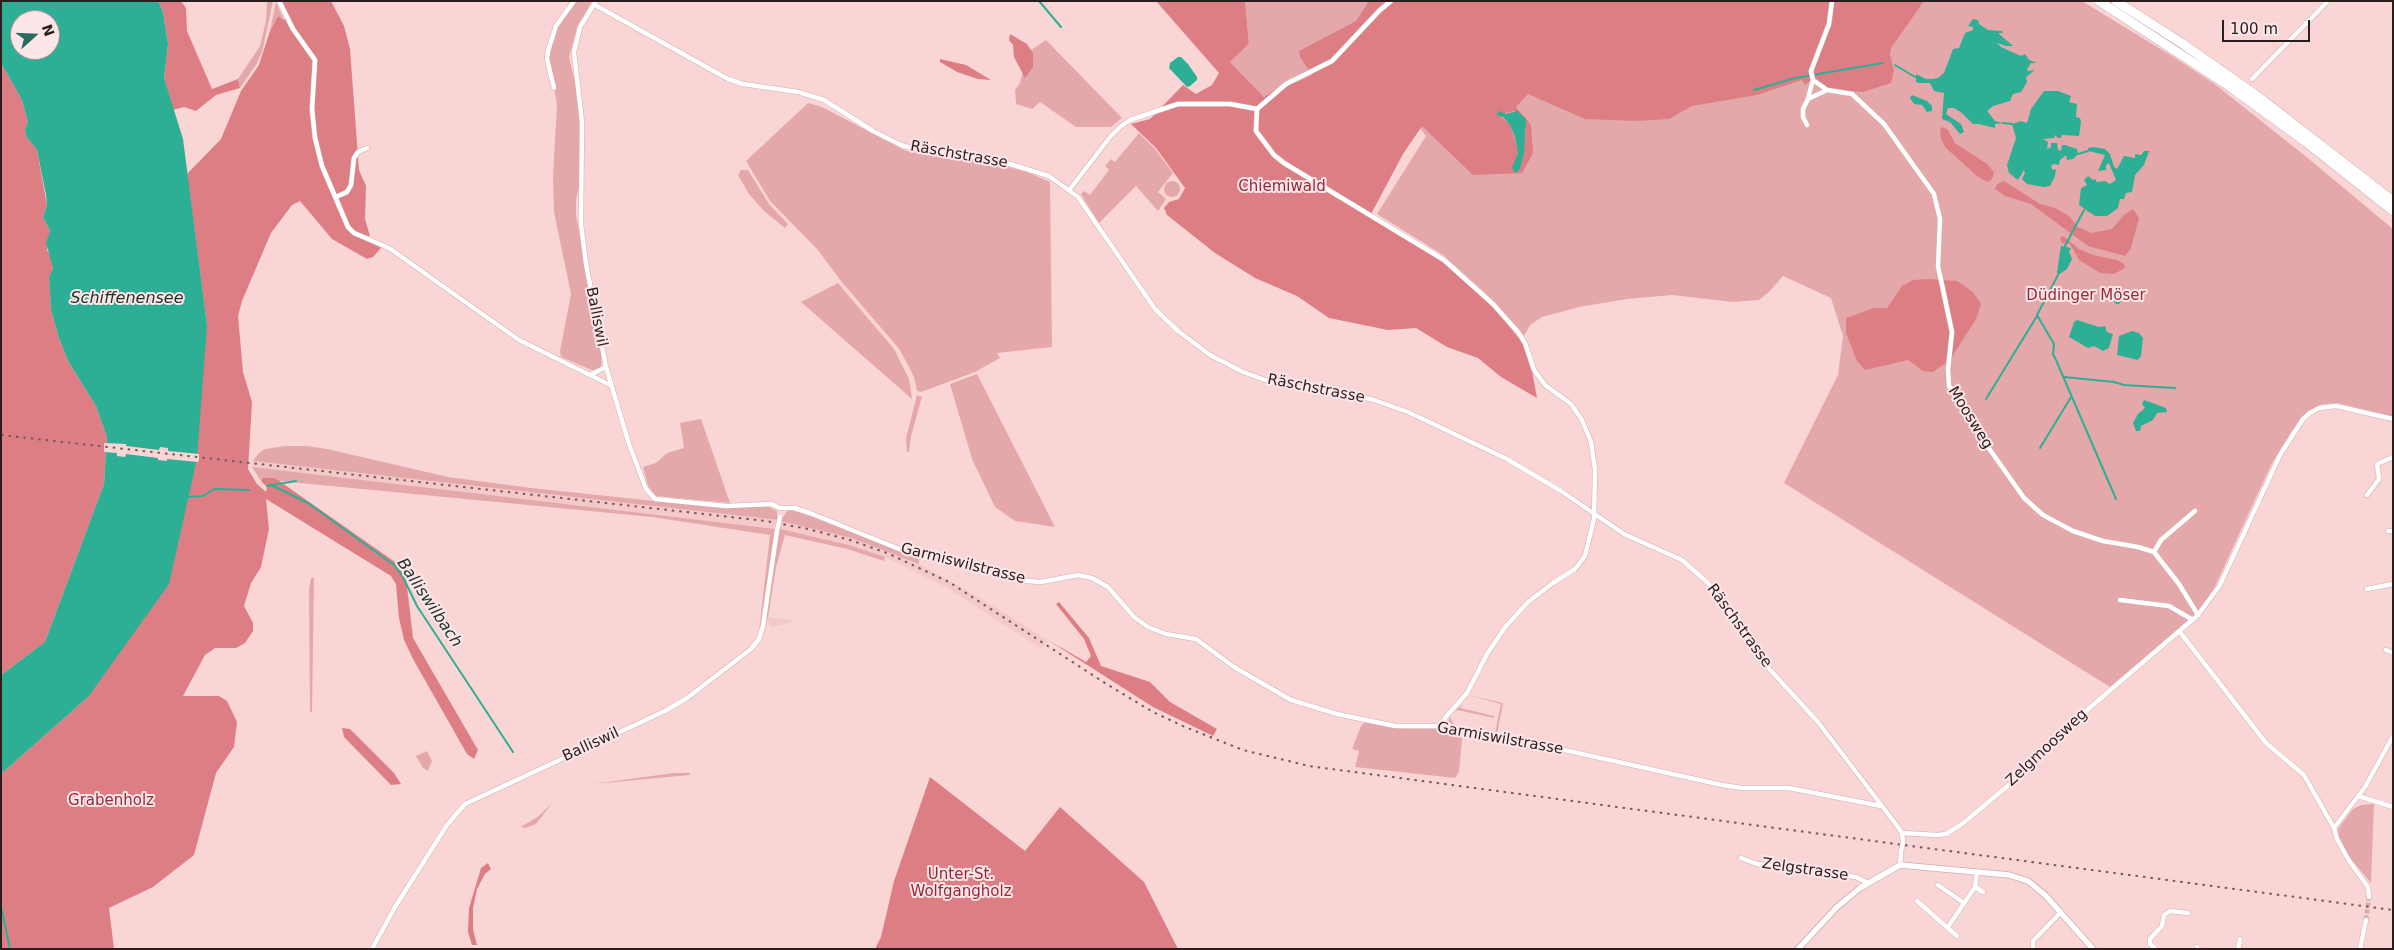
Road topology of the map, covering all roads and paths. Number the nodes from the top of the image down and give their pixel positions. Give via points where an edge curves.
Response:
1 (279, 1) edge
2 (574, 1) edge
3 (1391, 1) edge
4 (1832, 1) edge
5 (2099, 1) edge
6 (2116, 1) edge
7 (2328, 1) edge
8 (595, 3) edge
9 (2252, 79) dead end
10 (1813, 80) junction
11 (554, 88) dead end
12 (1827, 90) junction
13 (1808, 98) junction
14 (1257, 109) junction
15 (1807, 125) dead end
16 (367, 148) dead end
17 (1070, 190) junction
18 (336, 198) junction
19 (2393, 200) edge
20 (2393, 211) edge
21 (606, 367) junction
22 (592, 374) junction
23 (610, 385) junction
24 (2393, 419) edge
25 (2393, 457) edge
26 (2367, 495) dead end
27 (779, 508) junction
28 (2195, 511) dead end
29 (1595, 514) junction
30 (2154, 552) junction
31 (2393, 584) edge
32 (2367, 589) dead end
33 (2120, 600) dead end
34 (2198, 615) junction
35 (2193, 620) junction
36 (2180, 632) junction
37 (2386, 650) dead end
38 (2393, 653) edge
39 (1443, 726) junction
40 (2392, 739) edge
41 (2358, 796) junction
42 (1881, 806) junction
43 (2393, 807) edge
44 (2334, 828) junction
45 (1902, 833) junction
46 (1741, 858) dead end
47 (1900, 865) junction
48 (1977, 872) junction
49 (1868, 883) junction
50 (1938, 885) dead end
51 (1975, 887) junction
52 (1983, 892) dead end
53 (2369, 897) tunnel mouth
54 (1917, 900) dead end
55 (1964, 903) junction
56 (2061, 912) junction
57 (2188, 913) dead end
58 (2366, 920) tunnel mouth
59 (1948, 927) junction
60 (1957, 936) dead end
61 (2240, 939) dead end
62 (372, 949) edge
63 (1798, 949) edge
64 (2033, 949) edge
65 (2093, 949) edge
66 (2156, 949) edge
67 (2238, 949) edge
68 (2360, 949) edge

1 - 18 street via 293,29 316,60 313,124 318,153
2 - 11 street via 556,26 548,51
3 - 14 street via 1332,61 1286,84
4 - 10 street via 1829,24 1811,71
5 - 20 highway via 2229,86
6 - 19 highway via 2247,88
7 - 9 street
8 - 17 street, Räschstrasse via 728,79 811,95 901,145 922,151 1005,162 1049,176
8 - 21 street, Balliswil via 580,28 574,52 582,122 581,224
10 - 12 street
10 - 13 street
12 - 13 street
12 - 30 street, Moosweg via 1852,94 1866,105 1884,124 1934,194 1940,219 1938,266 1952,332 1949,386 2012,482 2033,507 2058,524 2087,536
13 - 15 street via 1803,109
14 - 17 street via 1230,104 1178,104 1130,120 1110,137
14 - 29 street via 1256,131 1274,155 1444,260 1507,319 1525,343 1534,370 1545,386 1571,404 1582,420 1591,442 1595,470
16 - 18 street via 354,158 348,192
17 - 29 street, Räschstrasse via 1155,309 1210,354 1243,372 1276,384 1371,400 1408,412 1507,459
18 - 22 street via 348,227 354,233 386,246 519,340
21 - 22 street
21 - 23 street, Balliswil
22 - 23 street
23 - 27 street, Balliswil via 629,444 652,497 726,506 772,504
24 - 34 street, Zelgmoosweg via 2336,406 2319,408 2303,419 2276,463 2220,585
25 - 26 street via 2377,464 2379,479
27 - 39 street, Garmiswilstrasse via 810,513 914,555 1027,581 1041,582 1078,575 1092,578 1108,587 1143,624 1160,632 1196,640 1238,670 1291,700 1395,726
27 - 62 street, Balliswil, bridge via 763,626 756,644 665,711 465,804 447,826 395,907
28 - 30 street via 2161,540
29 - 39 street via 1580,564 1540,592 1506,626 1487,654 1464,699 1445,718
29 - 42 street, Räschstrasse via 1624,534 1682,560 1708,583 1760,658 1818,722
30 - 34 street
31 - 32 street
33 - 35 street via 2169,606
34 - 35 street, Zelgmoosweg
35 - 36 street, Zelgmoosweg
36 - 44 street via 2266,743 2304,775
36 - 45 street, Zelgmoosweg via 2072,723 2016,779 1962,824 1946,834
37 - 38 street
39 - 42 street, Garmiswilstrasse via 1722,785 1789,788
40 - 41 street
41 - 43 street
41 - 44 street
42 - 45 street, Räschstrasse
44 - 53 street via 2337,839 2368,887
45 - 47 street, bridge
46 - 49 street, Zelgstrasse via 1757,864 1856,878
47 - 48 street
47 - 49 street, Zelgstrasse
48 - 51 street
48 - 56 street via 2028,880
49 - 63 street, Zelgstrasse via 1837,907
50 - 55 street
51 - 52 street
51 - 55 street
54 - 59 street
55 - 59 street
56 - 64 street via 2033,941
56 - 65 street
57 - 66 street via 2170,911 2164,915 2162,926 2150,940
58 - 68 street
59 - 60 street
61 - 67 street

